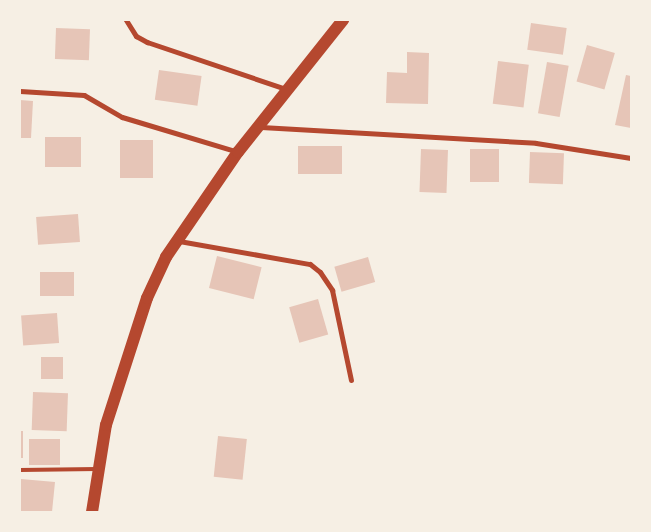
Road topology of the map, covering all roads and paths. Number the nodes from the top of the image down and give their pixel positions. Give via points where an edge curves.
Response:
1 (126, 20) edge
2 (343, 20) edge
3 (289, 90) junction
4 (20, 92) edge
5 (260, 127) junction
6 (238, 152) junction
7 (631, 158) edge
8 (176, 241) junction
9 (351, 380) dead end
10 (98, 469) junction
11 (20, 470) edge
12 (92, 512) edge

1 - 3 street via 136,36 147,42
2 - 3 main road
3 - 5 main road
4 - 6 street via 84,95 122,117
5 - 6 main road
5 - 7 street via 536,143
6 - 8 main road
8 - 9 street via 310,264 332,290
8 - 10 main road via 147,298 127,354 106,424
10 - 11 lane
10 - 12 main road

